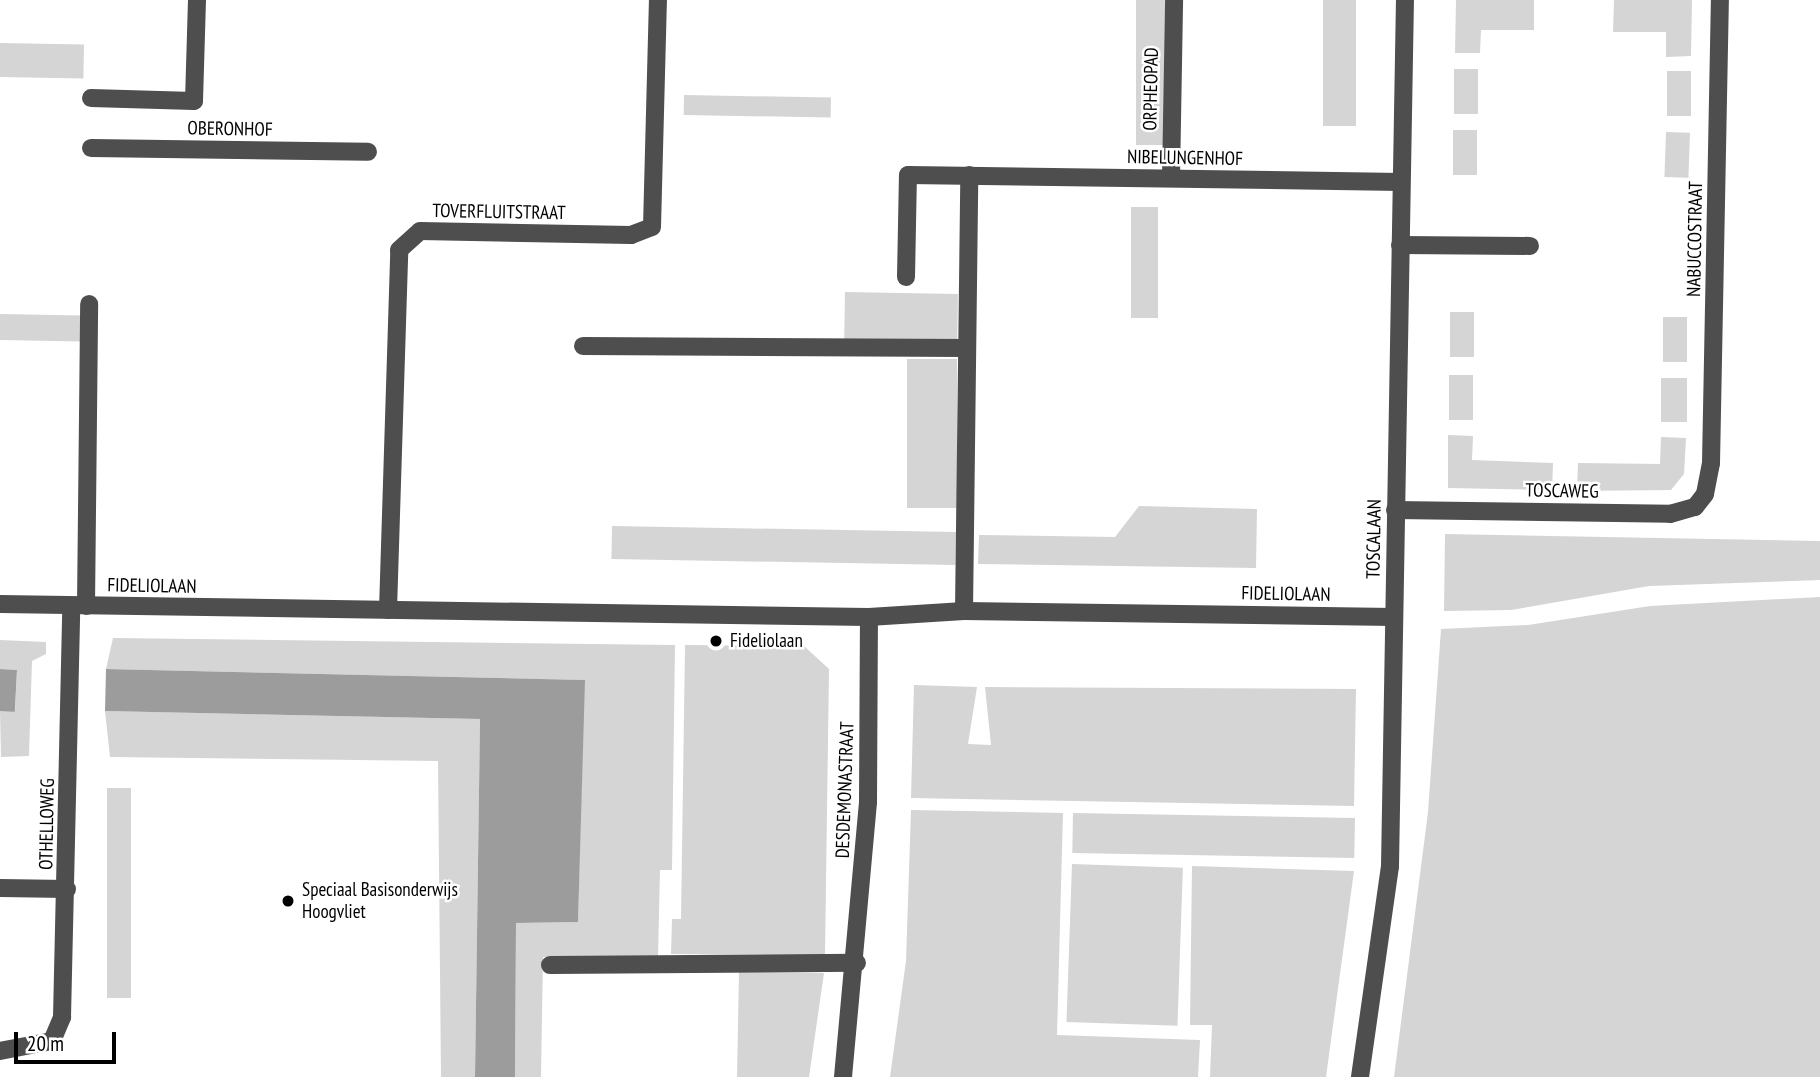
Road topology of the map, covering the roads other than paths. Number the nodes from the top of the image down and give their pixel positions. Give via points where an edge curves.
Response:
1 (197, 0) edge
2 (658, 0) edge
3 (1174, 0) edge
4 (1405, 0) edge
5 (1720, 0) edge
6 (92, 98) dead end
7 (91, 148) dead end
8 (368, 152) dead end
9 (968, 175) junction
10 (1171, 178) junction
11 (1402, 182) junction
12 (1400, 245) junction
13 (1530, 246) dead end
14 (906, 277) dead end
15 (89, 304) dead end
16 (583, 346) dead end
17 (967, 348) junction
18 (1709, 479) joint
19 (1395, 510) junction
20 (0, 604) edge
21 (79, 606) junction
22 (388, 610) junction
23 (964, 611) junction
24 (869, 617) junction
25 (1394, 617) junction
26 (0, 888) edge
27 (66, 889) junction
28 (857, 963) junction
29 (550, 965) dead end
30 (0, 1051) edge
31 (842, 1077) edge
32 (1360, 1077) edge

1 - 6 street, OBERONHOF via 194,100
2 - 22 street, TOVERFLUITSTRAAT via 652,227 631,235 420,231 399,250
3 - 10 street, ORPHEOPAD
4 - 11 street, TOSCALAAN
5 - 18 street, NABUCCOSTRAAT
7 - 8 street, OBERONHOF
9 - 10 street, NIBELUNGENHOF
9 - 14 street, NIBELUNGENHOF via 908,175
9 - 17 street
10 - 11 street, NIBELUNGENHOF
11 - 12 street, TOSCALAAN
12 - 13 street
12 - 19 street, TOSCALAAN
15 - 21 street, FIDELIOLAAN
16 - 17 street
17 - 23 street
18 - 19 street, TOSCAWEG via 1695,507 1670,514
19 - 25 street, TOSCALAAN
20 - 21 street, FIDELIOLAAN
21 - 22 street, FIDELIOLAAN
21 - 27 street, OTHELLOWEG
22 - 24 street, FIDELIOLAAN
23 - 24 street, FIDELIOLAAN
23 - 25 street, FIDELIOLAAN
24 - 28 street, DESDEMONASTRAAT via 868,802
25 - 32 street, TOSCALAAN via 1390,866
26 - 27 street
27 - 30 street, OTHELLOWEG via 62,1017 52,1041
28 - 29 street
28 - 31 street, DESDEMONASTRAAT

